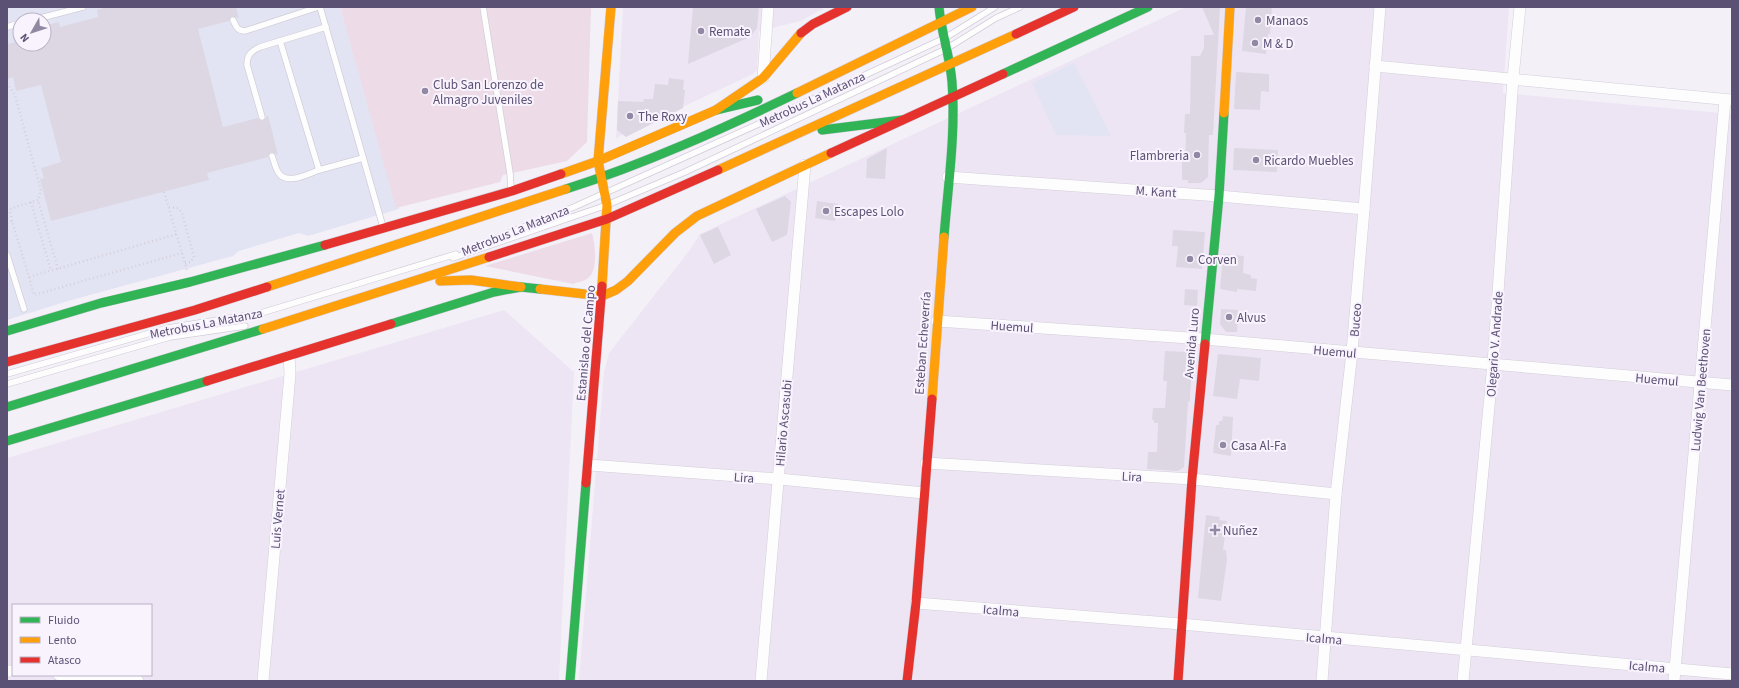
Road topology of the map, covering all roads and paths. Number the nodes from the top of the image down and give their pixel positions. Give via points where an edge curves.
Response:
1 (83, 7) edge
2 (319, 7) edge
3 (483, 7) edge
4 (611, 7) edge
5 (768, 7) edge
6 (847, 7) edge
7 (939, 7) edge
8 (972, 7) edge
9 (994, 7) edge
10 (1020, 7) edge
11 (1074, 7) edge
12 (1148, 7) edge
13 (1230, 7) edge
14 (1380, 7) edge
15 (1520, 7) edge
16 (52, 15) edge
17 (233, 20) dead end
18 (940, 22) junction
19 (326, 27) junction
20 (945, 38) junction
21 (280, 41) junction
22 (946, 48) junction
23 (950, 65) junction
24 (1375, 66) junction
25 (763, 78) junction
26 (1513, 78) junction
27 (7, 83) edge
28 (806, 88) junction
29 (953, 96) junction
30 (1729, 100) edge
31 (716, 110) junction
32 (262, 117) dead end
33 (902, 120) junction
34 (802, 132) junction
35 (272, 156) dead end
36 (363, 158) junction
37 (598, 161) junction
38 (805, 165) junction
39 (319, 170) junction
40 (948, 177) junction
41 (601, 178) junction
42 (512, 191) junction
43 (164, 192) dead end
44 (605, 193) junction
45 (1219, 196) junction
46 (38, 200) junction
47 (651, 200) junction
48 (31, 202) junction
49 (607, 205) junction
50 (169, 207) junction
51 (1364, 209) junction
52 (607, 220) junction
53 (12, 221) junction
54 (7, 223) edge
55 (384, 230) junction
56 (176, 234) junction
57 (182, 253) junction
58 (7, 255) edge
59 (58, 269) junction
60 (51, 271) junction
61 (29, 277) junction
62 (521, 287) junction
63 (377, 294) junction
64 (339, 296) dead end
65 (602, 296) junction
66 (24, 309) dead end
67 (937, 321) junction
68 (248, 325) dead end
69 (7, 331) edge
70 (1204, 339) junction
71 (1352, 352) junction
72 (289, 356) junction
73 (7, 362) edge
74 (1493, 364) junction
75 (7, 374) edge
76 (1701, 383) junction
77 (7, 384) edge
78 (1732, 385) edge
79 (7, 407) edge
80 (7, 441) edge
81 (926, 464) junction
82 (589, 465) junction
83 (779, 479) junction
84 (1192, 479) junction
85 (924, 493) junction
86 (1336, 494) junction
87 (916, 603) junction
88 (1181, 624) junction
89 (1325, 638) junction
90 (1466, 650) junction
91 (1675, 668) junction
92 (1732, 674) edge
93 (72, 676) edge
94 (138, 681) edge
95 (263, 681) edge
96 (570, 681) edge
97 (762, 681) edge
98 (907, 681) edge
99 (1178, 681) edge
100 (1322, 681) edge
101 (1463, 681) edge
102 (1674, 681) edge

1 - 16 lane
2 - 17 lane via 245,31 236,28
2 - 19 lane
3 - 42 lane
4 - 37 main road, Estanislao del Campo
5 - 25 street
6 - 25 main road via 802,32
7 - 18 main road, Esteban Echeverría
8 - 18 main road
9 - 20 lane, Metrobus La Matanza
10 - 22 lane, Metrobus La Matanza via 996,18
11 - 23 main road
12 - 29 main road
13 - 45 main road, Avenida Luro
14 - 24 street, Buceo
15 - 26 street, Olegario V. Andrade
18 - 20 main road, Esteban Echeverría
18 - 28 main road
19 - 21 lane
19 - 36 lane
20 - 22 main road, Esteban Echeverría
20 - 44 lane, Metrobus La Matanza
21 - 32 lane via 252,51 247,57
21 - 39 lane
22 - 23 main road, Esteban Echeverría
22 - 49 lane, Metrobus La Matanza via 685,172
23 - 29 main road, Esteban Echeverría
23 - 34 main road
24 - 26 street
24 - 51 street, Buceo
25 - 31 main road
26 - 30 street
26 - 74 street, Olegario V. Andrade
27 - 46 path via 16,95 41,190
28 - 31 main road
28 - 41 main road via 642,163
29 - 33 main road
29 - 40 main road, Esteban Echeverría
30 - 76 street, Ludwig Van Beethoven
31 - 37 main road
33 - 34 main road
33 - 38 main road
34 - 47 main road
35 - 39 lane via 282,177 290,179
36 - 39 lane
36 - 55 lane
37 - 41 main road, Estanislao del Campo
37 - 42 main road
38 - 65 main road via 693,218 619,289
38 - 83 street, Hilario Ascasubi
40 - 45 street, M. Kant
40 - 67 main road, Esteban Echeverría
41 - 44 main road, Estanislao del Campo
41 - 73 main road via 195,310
42 - 55 main road
43 - 50 path
44 - 49 main road, Estanislao del Campo
44 - 75 lane, Metrobus La Matanza via 445,258 261,313 168,328
45 - 51 street, M. Kant
45 - 70 main road, Avenida Luro
46 - 48 path
46 - 59 path
47 - 49 lane, Metrobus La Matanza
47 - 52 main road
48 - 53 path via 12,208
48 - 60 path
49 - 52 main road, Estanislao del Campo
49 - 64 lane, Metrobus La Matanza
50 - 56 path
50 - 57 path via 178,208 182,213 193,260 184,262
51 - 71 street, Buceo
52 - 63 main road
52 - 65 main road, Estanislao del Campo
53 - 54 path
53 - 61 path
55 - 69 main road via 101,303
56 - 57 path
56 - 59 path
57 - 61 path via 34,295
58 - 66 lane
59 - 60 path
60 - 61 path
62 - 63 main road via 480,279 456,279
62 - 65 main road
62 - 72 main road via 464,300
63 - 79 main road
65 - 82 main road, Estanislao del Campo
67 - 70 street, Huemul
67 - 81 main road, Esteban Echeverría
68 - 77 lane, Metrobus La Matanza via 170,337
70 - 71 street, Huemul
70 - 84 main road, Avenida Luro
71 - 74 street, Huemul
71 - 86 street, Buceo
72 - 80 main road
72 - 95 street, Luis Vernet via 290,374
74 - 76 street, Huemul
74 - 90 street, Olegario V. Andrade
76 - 78 street, Huemul
76 - 91 street, Ludwig Van Beethoven
81 - 84 street, Lira
81 - 85 main road, Esteban Echeverría
82 - 83 street, Lira
82 - 96 main road, Estanislao del Campo
83 - 85 street, Lira
83 - 97 street, Hilario Ascasubi
84 - 86 street, Lira
84 - 88 main road, Avenida Luro
85 - 87 main road, Esteban Echeverría
86 - 89 street, Buceo
87 - 88 street, Icalma
87 - 98 main road, Esteban Echeverría
88 - 89 street, Icalma
88 - 99 main road, Avenida Luro
89 - 90 street, Icalma
89 - 100 street, Buceo
90 - 91 street, Icalma
90 - 101 street, Olegario V. Andrade
91 - 92 street, Icalma
91 - 102 street, Ludwig Van Beethoven
93 - 94 street

